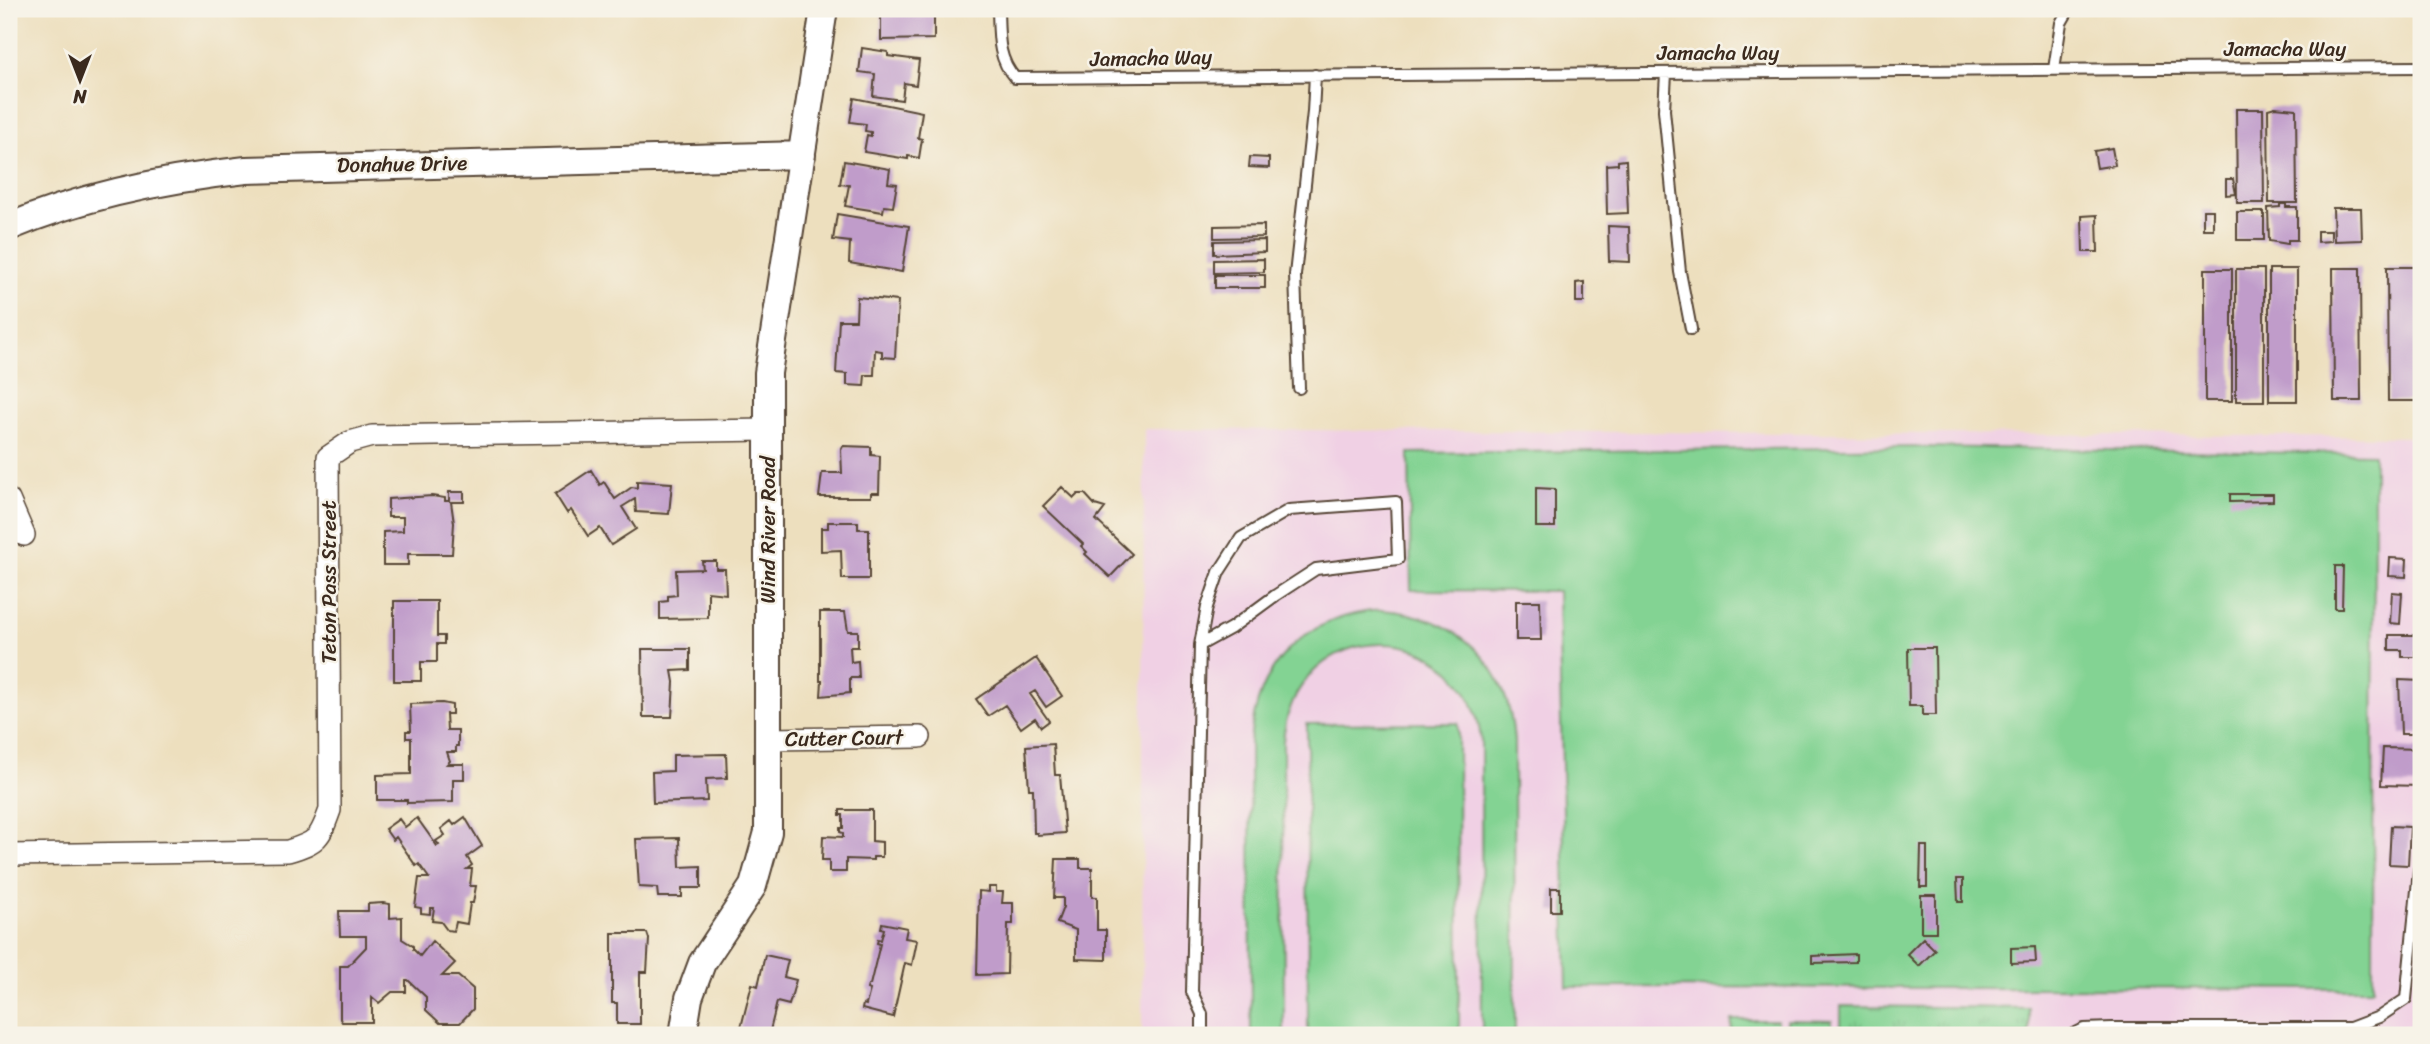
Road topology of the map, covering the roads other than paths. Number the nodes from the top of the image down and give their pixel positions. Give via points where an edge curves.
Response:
1 (824, 9) edge
2 (998, 9) edge
3 (2069, 9) edge
4 (2421, 67) edge
5 (2054, 69) junction
6 (1666, 73) junction
7 (1315, 75) junction
8 (802, 155) junction
9 (9, 226) edge
10 (1691, 329) dead end
11 (1299, 388) dead end
12 (768, 430) junction
13 (9, 500) edge
14 (24, 535) dead end
15 (1200, 645) junction
16 (920, 737) dead end
17 (768, 739) junction
18 (9, 855) edge
19 (2421, 870) edge
20 (683, 1035) edge
21 (1202, 1035) edge
22 (2072, 1035) edge

1 - 8 street, Wind River Road
2 - 7 lane, Jamacha Way via 1005,66 1016,78
3 - 5 lane via 2061,23
4 - 5 lane, Jamacha Way
5 - 6 lane, Jamacha Way
6 - 7 lane, Jamacha Way
6 - 10 lane via 1664,110 1680,272
7 - 11 lane via 1294,275
8 - 9 street, Donahue Drive via 246,170 115,192
8 - 12 street, Wind River Road via 768,373
12 - 17 street, Wind River Road
12 - 18 street, Teton Pass Street via 372,436 350,442 328,457 330,810 321,835 288,851
13 - 14 street
15 - 15 lane via 1219,572 1241,538 1289,510 1396,502 1398,559 1316,569
15 - 21 lane via 1192,992 1202,1014
16 - 17 street, Cutter Court
17 - 20 street, Wind River Road via 765,846 753,886 702,963 689,998
19 - 22 lane via 2406,999 2379,1017 2350,1028 2112,1028

